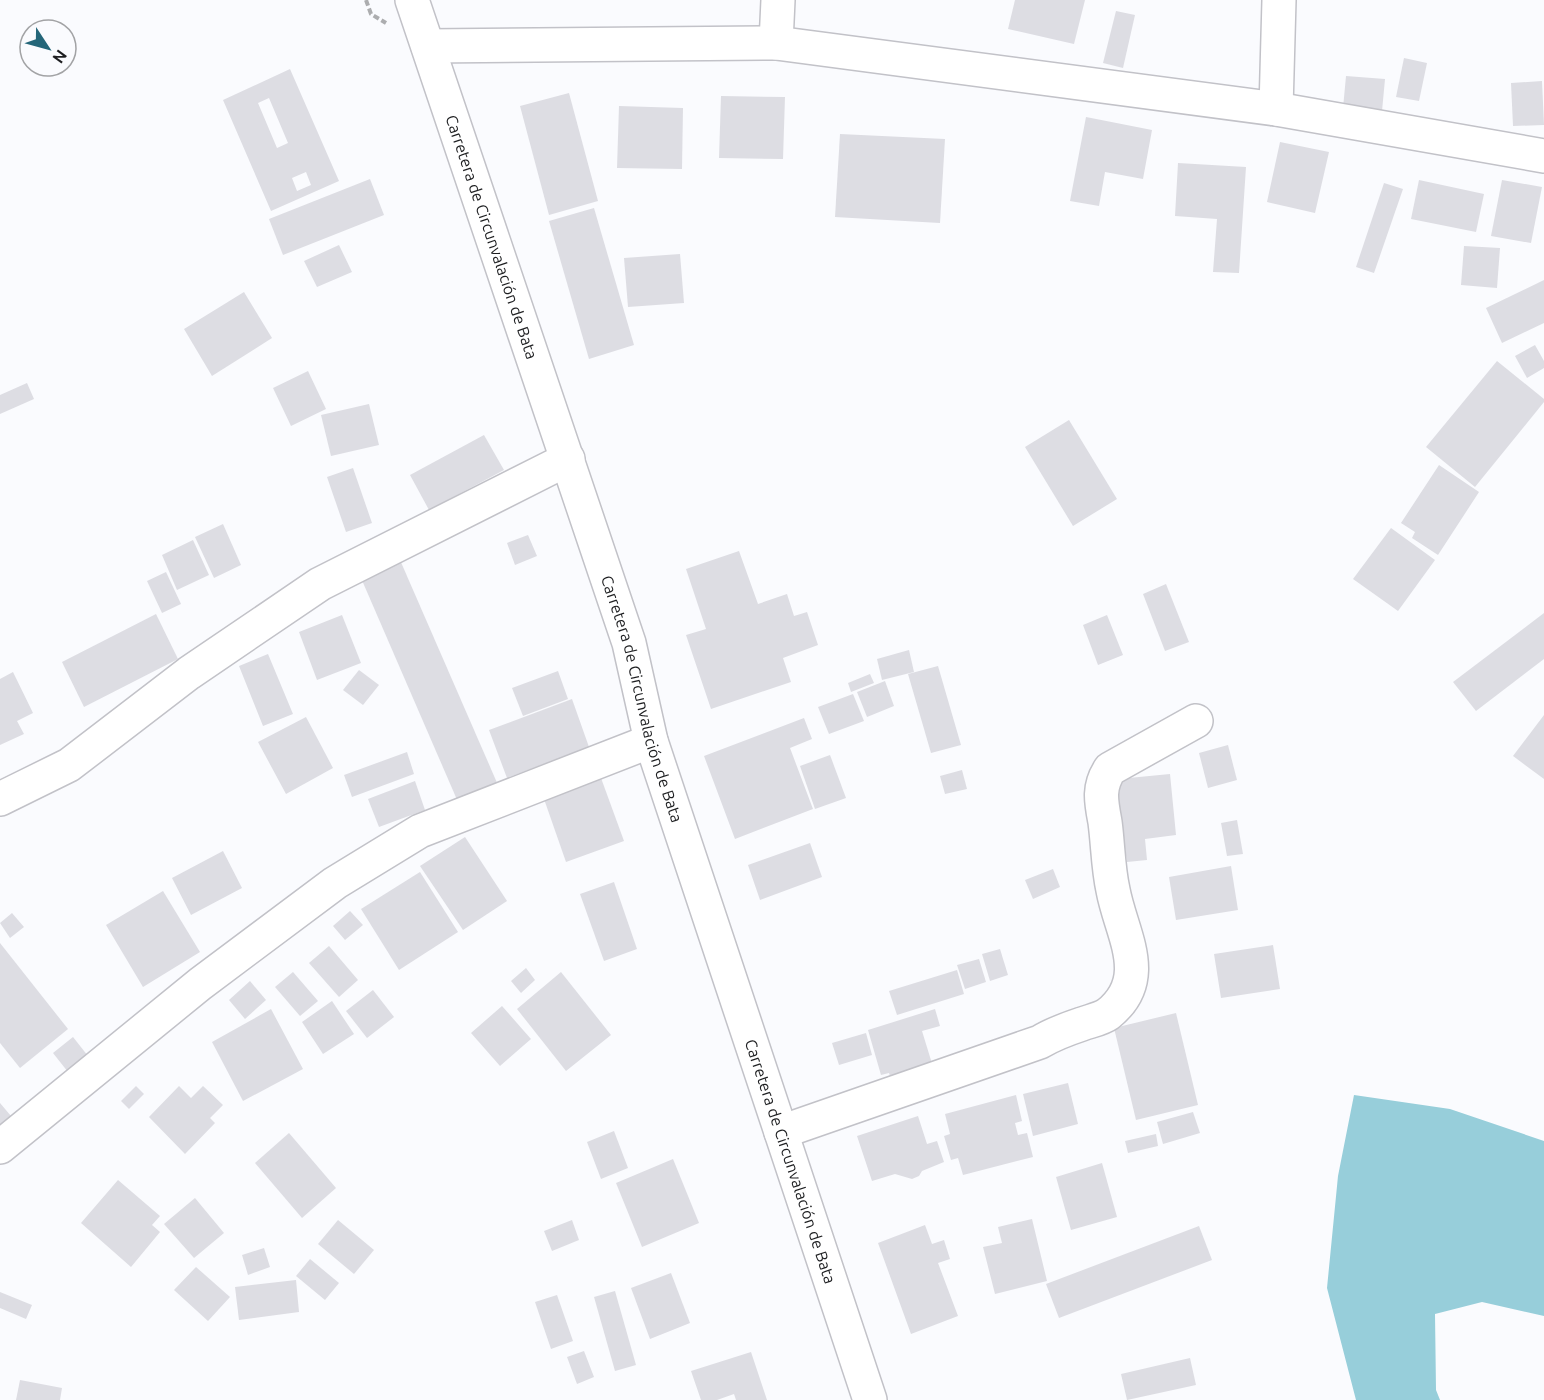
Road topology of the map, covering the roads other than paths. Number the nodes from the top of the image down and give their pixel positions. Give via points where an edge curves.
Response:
1 (412, 0) edge
2 (778, 0) edge
3 (1279, 0) edge
4 (776, 43) junction
5 (428, 46) junction
6 (1276, 110) junction
7 (1544, 156) edge
8 (568, 459) junction
9 (1196, 721) dead end
10 (651, 741) junction
11 (0, 799) edge
12 (781, 1132) junction
13 (0, 1147) edge
14 (870, 1400) edge

1 - 5 street, Carretera de Circunvalación de Bata
2 - 4 street
3 - 6 street
4 - 5 street
4 - 6 street
5 - 8 street, Carretera de Circunvalación de Bata
6 - 7 street
8 - 10 street, Carretera de Circunvalación de Bata via 629,643
8 - 11 street via 320,584 189,673 69,765
9 - 12 street via 1110,769 1103,779 1101,804 1113,891 1131,952 1132,978 1121,1001 1106,1015 1040,1042
10 - 12 street, Carretera de Circunvalación de Bata
10 - 13 street via 420,831 335,883 200,984
12 - 14 street, Carretera de Circunvalación de Bata

